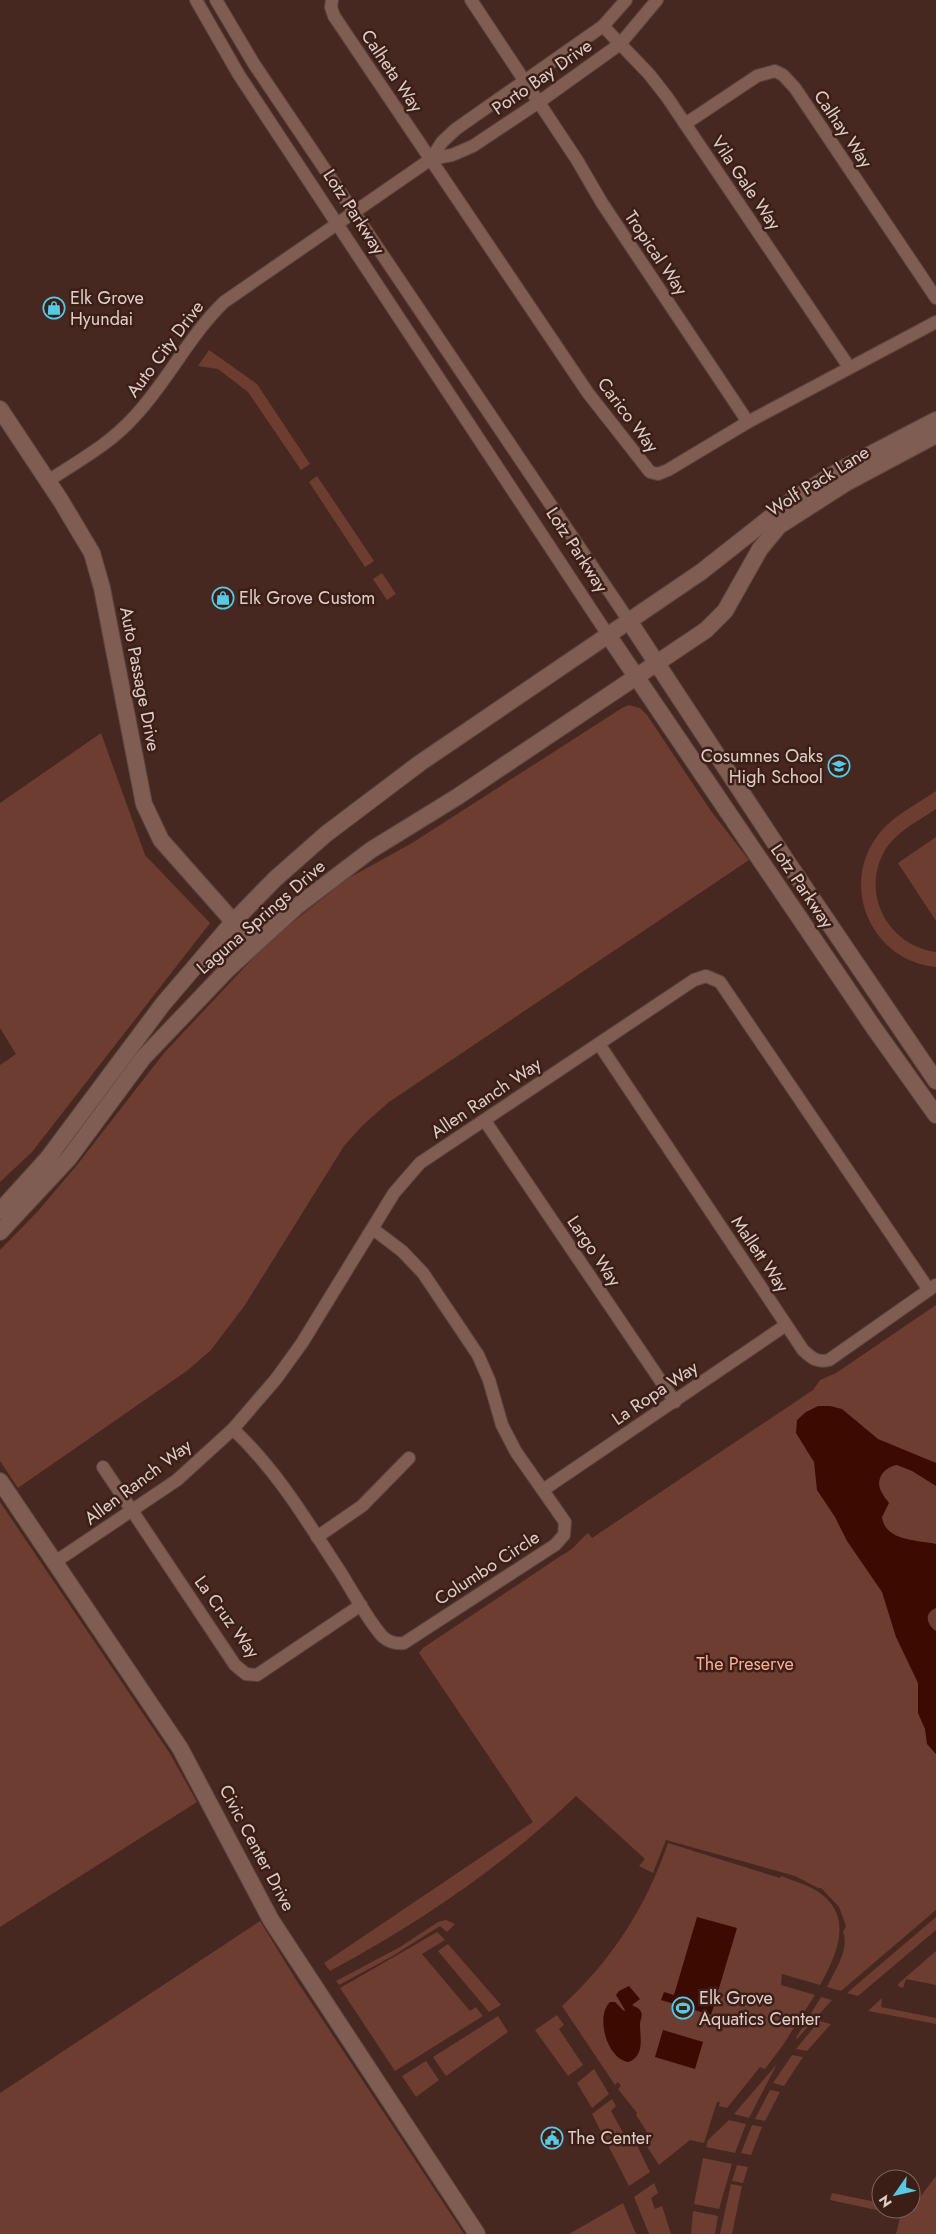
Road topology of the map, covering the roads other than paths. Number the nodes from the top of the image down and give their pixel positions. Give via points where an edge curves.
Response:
1 (196, 0) edge
2 (216, 0) edge
3 (332, 0) edge
4 (471, 0) edge
5 (626, 0) edge
6 (657, 0) edge
7 (603, 26) junction
8 (620, 44) junction
9 (526, 81) junction
10 (539, 102) junction
11 (685, 124) junction
12 (431, 159) junction
13 (354, 212) junction
14 (337, 222) junction
15 (936, 298) edge
16 (936, 322) edge
17 (849, 367) junction
18 (0, 409) edge
19 (936, 420) edge
20 (748, 422) junction
21 (936, 435) edge
22 (48, 481) junction
23 (629, 621) junction
24 (608, 635) junction
25 (656, 662) junction
26 (637, 676) junction
27 (233, 922) junction
28 (254, 945) junction
29 (599, 1044) junction
30 (936, 1081) edge
31 (936, 1115) edge
32 (485, 1120) junction
33 (0, 1210) edge
34 (373, 1229) junction
35 (0, 1232) edge
36 (932, 1288) edge
37 (786, 1325) junction
38 (675, 1402) junction
39 (232, 1429) junction
40 (409, 1458) dead end
41 (103, 1467) dead end
42 (0, 1481) edge
43 (543, 1490) junction
44 (132, 1512) junction
45 (318, 1537) junction
46 (55, 1562) junction
47 (361, 1605) junction
48 (478, 2234) edge

1 - 14 street, Lotz Parkway via 239,75
2 - 13 street, Lotz Parkway via 254,64
3 - 12 street, Calheta Way via 334,16
4 - 9 street
5 - 7 street, Porto Bay Drive
6 - 8 street, Porto Bay Drive
7 - 8 street, Vila Gale Way
7 - 9 street, Porto Bay Drive
8 - 10 street, Porto Bay Drive
8 - 11 street, Vila Gale Way via 649,74
9 - 10 street
9 - 12 street, Porto Bay Drive via 456,128
10 - 12 street, Porto Bay Drive via 473,146 452,156
10 - 20 street, Tropical Way
11 - 15 street, Calhay Way via 758,76 775,71 783,74
11 - 17 street, Vila Gale Way
12 - 13 street, Porto Bay Drive
12 - 20 street, Carico Way via 588,393 650,472 658,474 668,470
13 - 14 street, Porto Bay Drive
13 - 23 street, Lotz Parkway
14 - 22 street, Auto City Drive via 224,302 204,321 149,401 118,435
14 - 24 street, Lotz Parkway
16 - 17 street, Carico Way
17 - 20 street, Carico Way
18 - 22 street, Auto Passage Drive
19 - 23 street, Wolf Pack Lane via 814,486 770,516 701,572
21 - 25 street, Wolf Pack Lane via 846,483 779,526 760,549 719,618
22 - 27 street, Auto Passage Drive via 92,553 102,588 144,804 161,840
23 - 24 street, Laguna Springs Drive
23 - 25 street, Lotz Parkway
24 - 26 street, Lotz Parkway
24 - 27 street, Laguna Springs Drive via 375,795 275,879
25 - 26 street, Laguna Springs Drive
25 - 30 street, Lotz Parkway
26 - 28 street, Laguna Springs Drive via 457,797 371,850 296,907
26 - 31 street, Lotz Parkway
27 - 28 street, Auto Passage Drive
27 - 33 street, Laguna Springs Drive via 163,1004 48,1158
28 - 35 street, Laguna Springs Drive via 143,1058 70,1158
29 - 32 street, Allen Ranch Way
29 - 36 street, Allen Ranch Way via 694,980 706,976 720,982
29 - 37 street, Mallett Way
32 - 34 street, Allen Ranch Way via 420,1163 394,1193
32 - 38 street, Largo Way
34 - 39 street, Allen Ranch Way via 302,1343 276,1379
34 - 43 street, Columbo Circle via 402,1251 423,1273 478,1355 502,1425 516,1452
36 - 37 street, Mallett Way via 829,1360 812,1359
37 - 38 street, La Ropa Way
38 - 43 street, La Ropa Way
39 - 44 street, Allen Ranch Way via 177,1480
39 - 45 street, Columbo Circle via 259,1454
40 - 45 street via 362,1506
41 - 44 street, La Cruz Way
42 - 46 street, Civic Center Drive
43 - 47 street, Columbo Circle via 565,1522 564,1535 555,1545 404,1643 394,1644 384,1637
44 - 46 street, Allen Ranch Way
44 - 47 street, La Cruz Way via 235,1665 246,1674 257,1675
45 - 47 street, Columbo Circle
46 - 48 street, Civic Center Drive via 180,1748 277,1928

